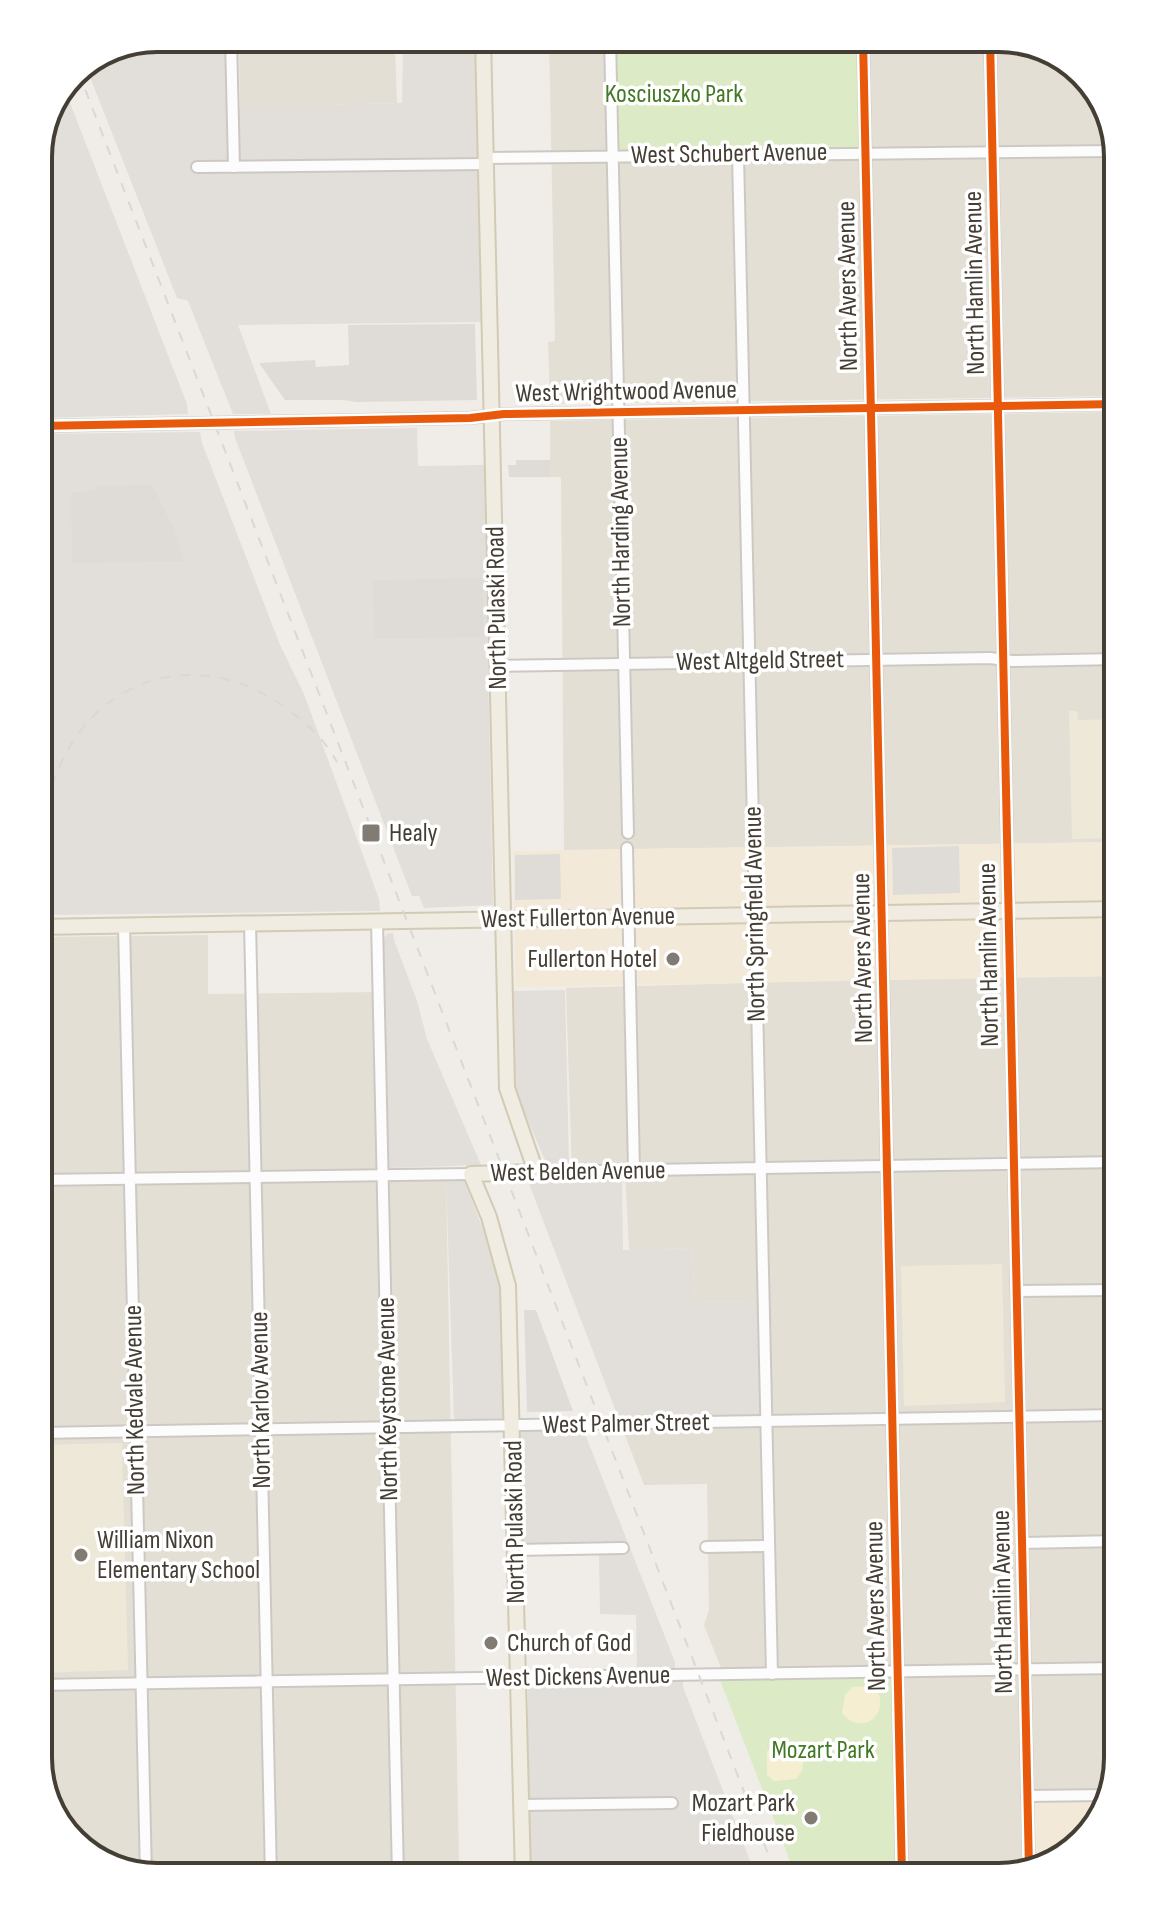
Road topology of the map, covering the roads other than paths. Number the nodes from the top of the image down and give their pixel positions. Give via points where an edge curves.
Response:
1 (231, 52) edge
2 (483, 52) edge
3 (610, 52) edge
4 (863, 52) edge
5 (990, 52) edge
6 (1104, 151) edge
7 (865, 152) junction
8 (992, 152) junction
9 (738, 154) junction
10 (612, 156) junction
11 (486, 161) junction
12 (197, 167) dead end
13 (234, 167) junction
14 (1104, 404) edge
15 (997, 406) junction
16 (871, 408) junction
17 (744, 410) junction
18 (618, 412) junction
19 (492, 416) junction
20 (52, 426) edge
21 (1003, 659) junction
22 (1104, 659) edge
23 (876, 660) junction
24 (750, 662) junction
25 (624, 664) junction
26 (498, 666) junction
27 (628, 833) dead end
28 (627, 848) dead end
29 (1104, 909) edge
30 (1008, 911) junction
31 (882, 913) junction
32 (756, 915) junction
33 (629, 917) junction
34 (504, 919) junction
35 (377, 921) junction
36 (250, 923) junction
37 (124, 925) junction
38 (52, 927) edge
39 (1104, 1162) edge
40 (1014, 1164) junction
41 (887, 1166) junction
42 (761, 1168) junction
43 (634, 1170) junction
44 (536, 1172) junction
45 (382, 1174) junction
46 (471, 1174) junction
47 (256, 1176) junction
48 (130, 1179) junction
49 (52, 1180) edge
50 (1104, 1290) edge
51 (1017, 1291) junction
52 (1104, 1415) edge
53 (1019, 1417) junction
54 (892, 1419) junction
55 (767, 1421) junction
56 (512, 1425) junction
57 (388, 1428) junction
58 (261, 1430) junction
59 (136, 1432) junction
60 (52, 1433) edge
61 (1104, 1541) edge
62 (1022, 1543) junction
63 (769, 1546) junction
64 (706, 1547) dead end
65 (623, 1548) dead end
66 (515, 1550) junction
67 (1104, 1668) edge
68 (1025, 1670) junction
69 (898, 1672) junction
70 (772, 1674) junction
71 (518, 1678) junction
72 (394, 1680) junction
73 (267, 1682) junction
74 (141, 1684) junction
75 (52, 1685) edge
76 (1097, 1795) edge
77 (1027, 1796) junction
78 (672, 1803) dead end
79 (521, 1805) junction
80 (1029, 1858) edge
81 (146, 1862) edge
82 (271, 1863) edge
83 (398, 1863) edge
84 (523, 1863) edge
85 (902, 1863) edge

1 - 13 street
2 - 11 main road, North Pulaski Road
3 - 10 street, North Harding Avenue
4 - 7 street, North Avers Avenue
5 - 8 street, North Hamlin Avenue
6 - 8 street, West Schubert Avenue
7 - 8 street, West Schubert Avenue
7 - 9 street, West Schubert Avenue
7 - 16 street, North Avers Avenue
8 - 15 street, North Hamlin Avenue
9 - 10 street, West Schubert Avenue
9 - 17 street, North Springfield Avenue
10 - 11 street, West Schubert Avenue
10 - 18 street, North Harding Avenue
11 - 13 street, West Schubert Avenue
11 - 19 main road, North Pulaski Road
12 - 13 street, West Schubert Avenue
14 - 15 street, West Wrightwood Avenue
15 - 16 street, West Wrightwood Avenue
15 - 21 street, North Hamlin Avenue
16 - 17 street, West Wrightwood Avenue
16 - 23 street, North Avers Avenue
17 - 18 street, West Wrightwood Avenue
17 - 24 street, North Springfield Avenue
18 - 19 street, West Wrightwood Avenue
18 - 25 street, North Harding Avenue
19 - 20 street, West Wrightwood Avenue
19 - 26 main road, North Pulaski Road
21 - 22 street, West Altgeld Street
21 - 23 street, West Altgeld Street
21 - 30 street, North Hamlin Avenue
23 - 24 street, West Altgeld Street
23 - 31 street, North Avers Avenue
24 - 25 street, West Altgeld Street
24 - 32 street, North Springfield Avenue
25 - 26 street, West Altgeld Street
25 - 27 street, North Harding Avenue
26 - 34 main road, North Pulaski Road
28 - 33 street
29 - 30 main road, West Fullerton Avenue
30 - 31 main road, West Fullerton Avenue
30 - 40 street, North Hamlin Avenue
31 - 32 main road, West Fullerton Avenue
31 - 41 street, North Avers Avenue
32 - 33 main road, West Fullerton Avenue
32 - 42 street, North Springfield Avenue
33 - 34 main road, West Fullerton Avenue
33 - 43 street
34 - 35 main road, West Fullerton Avenue
34 - 44 main road, North Pulaski Road via 507,1088
35 - 36 main road, West Fullerton Avenue
35 - 45 street, North Keystone Avenue
36 - 37 main road, West Fullerton Avenue
36 - 47 street, North Karlov Avenue
37 - 38 main road, West Fullerton Avenue
37 - 48 street, North Kedvale Avenue
39 - 40 street, West Belden Avenue
40 - 41 street, West Belden Avenue
40 - 51 street, North Hamlin Avenue
41 - 42 street, West Belden Avenue
41 - 54 street, North Avers Avenue
42 - 43 street, West Belden Avenue
42 - 55 street, North Springfield Avenue
43 - 44 street, West Belden Avenue
44 - 46 main road, West Belden Avenue
45 - 46 street, West Belden Avenue
45 - 47 street, West Belden Avenue
45 - 57 street, North Keystone Avenue
46 - 56 main road, North Pulaski Road via 508,1286
47 - 48 street, West Belden Avenue
47 - 58 street, North Karlov Avenue
48 - 49 street, West Belden Avenue
48 - 59 street, North Kedvale Avenue
50 - 51 street
51 - 53 street, North Hamlin Avenue
52 - 53 street, West Palmer Street
53 - 54 street, West Palmer Street
53 - 62 street, North Hamlin Avenue
54 - 55 street, West Palmer Street
54 - 69 street, North Avers Avenue
55 - 56 street, West Palmer Street
55 - 63 street, North Springfield Avenue
56 - 57 street, West Palmer Street
56 - 66 main road, North Pulaski Road
57 - 58 street, West Palmer Street
57 - 72 street, North Keystone Avenue
58 - 59 street, West Palmer Street
58 - 73 street, North Karlov Avenue
59 - 60 street, West Palmer Street
59 - 74 street, North Kedvale Avenue
61 - 62 street
62 - 68 street, North Hamlin Avenue
63 - 64 street
63 - 70 street, North Springfield Avenue
65 - 66 street
66 - 71 main road, North Pulaski Road
67 - 68 street, West Dickens Avenue
68 - 69 street, West Dickens Avenue
68 - 77 street, North Hamlin Avenue
69 - 70 street, West Dickens Avenue
69 - 85 street, North Avers Avenue
70 - 71 street, West Dickens Avenue
71 - 72 street, West Dickens Avenue
71 - 79 main road, North Pulaski Road
72 - 73 street, West Dickens Avenue
72 - 83 street, North Keystone Avenue
73 - 74 street, West Dickens Avenue
73 - 82 street, North Karlov Avenue
74 - 75 street, West Dickens Avenue
74 - 81 street, North Kedvale Avenue
76 - 77 street
77 - 80 street, North Hamlin Avenue
78 - 79 street
79 - 84 main road, North Pulaski Road

